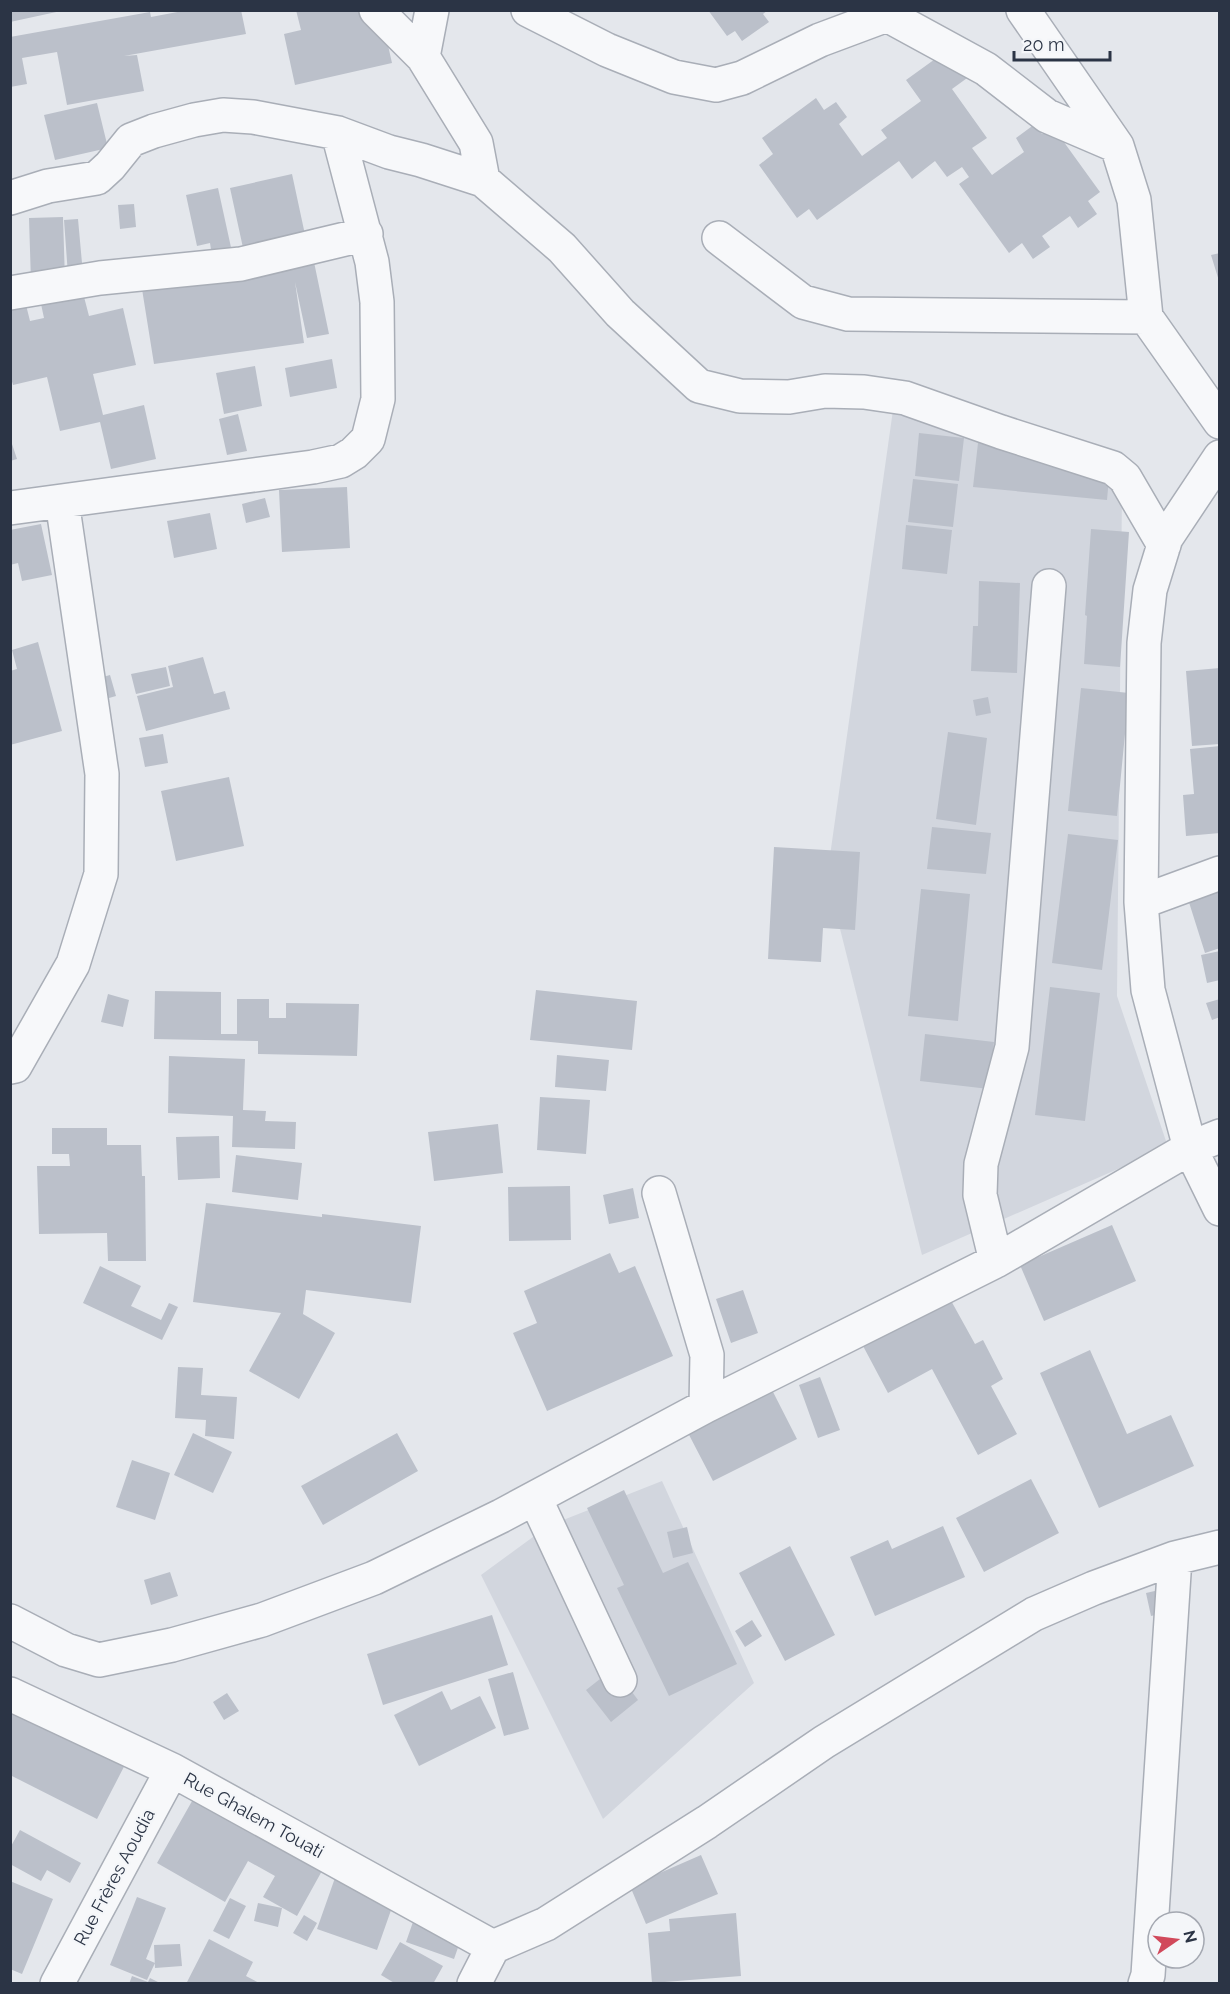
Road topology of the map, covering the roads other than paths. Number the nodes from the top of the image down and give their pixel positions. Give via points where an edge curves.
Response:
1 (376, 10) edge
2 (432, 10) edge
3 (528, 10) edge
4 (1023, 10) edge
5 (885, 13) edge
6 (423, 57) junction
7 (338, 133) junction
8 (1118, 146) junction
9 (483, 180) junction
10 (10, 198) edge
11 (366, 234) junction
12 (719, 238) dead end
13 (10, 293) edge
14 (1146, 317) junction
15 (1220, 422) edge
16 (1220, 458) edge
17 (62, 501) junction
18 (10, 508) edge
19 (1164, 545) junction
20 (1049, 586) dead end
21 (1220, 873) edge
22 (1141, 902) junction
23 (10, 1067) edge
24 (1220, 1136) edge
25 (1190, 1148) junction
26 (659, 1193) dead end
27 (1220, 1209) edge
28 (996, 1261) junction
29 (706, 1406) junction
30 (535, 1498) junction
31 (1220, 1547) edge
32 (1175, 1558) junction
33 (10, 1622) edge
34 (620, 1680) dead end
35 (10, 1694) edge
36 (172, 1770) junction
37 (493, 1947) junction
38 (57, 1983) edge
39 (474, 1983) edge
40 (1145, 1983) edge

1 - 6 street
2 - 6 street
3 - 5 street via 665,74 716,85 742,78
4 - 8 street
5 - 8 street via 986,69 1047,116
6 - 9 street via 476,143
7 - 9 street
7 - 10 street via 223,114 131,140 97,178 48,186
7 - 11 street
8 - 14 street via 1134,200
9 - 19 street via 562,248 620,313 699,386 740,396 789,397 825,391 904,398 1113,468 1125,478
11 - 13 street via 241,264 100,278
11 - 17 street via 377,303 378,399 368,440 354,453 341,461 313,467
12 - 14 street via 803,302 848,314
14 - 15 street
16 - 19 street
17 - 18 street
17 - 23 street via 102,774 101,874 74,964 15,1066
19 - 22 street via 1150,590 1144,643
20 - 28 street via 1012,1047 981,1164 980,1195
21 - 22 street
22 - 25 street via 1148,990
24 - 25 street
25 - 27 street
25 - 28 street
26 - 29 street via 707,1355
28 - 29 street
29 - 30 street
30 - 33 street via 374,1578 262,1620 172,1645 99,1660 66,1650
30 - 34 street
31 - 32 street
32 - 37 street via 1034,1614 824,1742 546,1924
32 - 40 street
35 - 36 street, Rue Ghalem Touati
36 - 37 street, Rue Ghalem Touati
36 - 38 street, Rue Frères Aoudia
37 - 39 street

